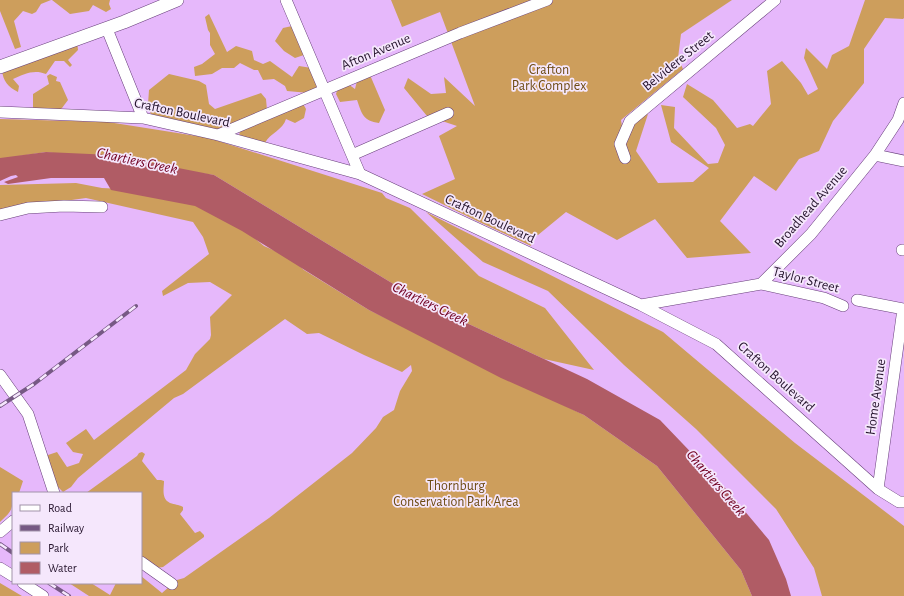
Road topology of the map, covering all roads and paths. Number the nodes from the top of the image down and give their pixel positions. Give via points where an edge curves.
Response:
1 (177, 0) edge
2 (286, 0) edge
3 (547, 0) edge
4 (775, 0) edge
5 (107, 29) junction
6 (0, 67) edge
7 (324, 90) junction
8 (904, 103) edge
9 (0, 112) edge
10 (448, 114) dead end
11 (143, 118) junction
12 (218, 135) junction
13 (352, 155) junction
14 (875, 155) junction
15 (625, 158) dead end
16 (904, 160) edge
17 (360, 174) junction
18 (102, 207) dead end
19 (0, 215) edge
20 (761, 284) junction
21 (857, 300) dead end
22 (641, 305) junction
23 (843, 306) dead end
24 (904, 309) edge
25 (0, 375) edge
26 (878, 489) junction
27 (52, 492) edge
28 (904, 502) edge
29 (12, 522) edge
30 (0, 532) edge
31 (142, 563) edge
32 (0, 568) edge
33 (12, 575) edge
34 (25, 584) edge
35 (172, 584) dead end
36 (43, 596) edge

1 - 5 main road
2 - 7 street
3 - 7 street, Afton Avenue
4 - 15 street, Belvidere Street via 630,121 620,144
5 - 6 main road
5 - 11 street
7 - 12 street, Afton Avenue
7 - 13 street
8 - 14 street, Broadhead Avenue via 898,120
9 - 11 street, Crafton Boulevard
10 - 13 street
11 - 12 street, Crafton Boulevard
12 - 17 street, Crafton Boulevard
13 - 17 street
14 - 16 street
14 - 20 street, Broadhead Avenue via 815,237
17 - 22 street, Crafton Boulevard
18 - 19 street via 28,208
20 - 22 street
20 - 23 street, Taylor Street via 824,298
21 - 24 street, Taylor Street
22 - 26 street, Crafton Boulevard via 716,344
24 - 26 street, Home Avenue
25 - 27 street via 28,414
26 - 28 street, Crafton Boulevard via 899,502
29 - 30 street
31 - 35 street
32 - 33 street
34 - 36 street

